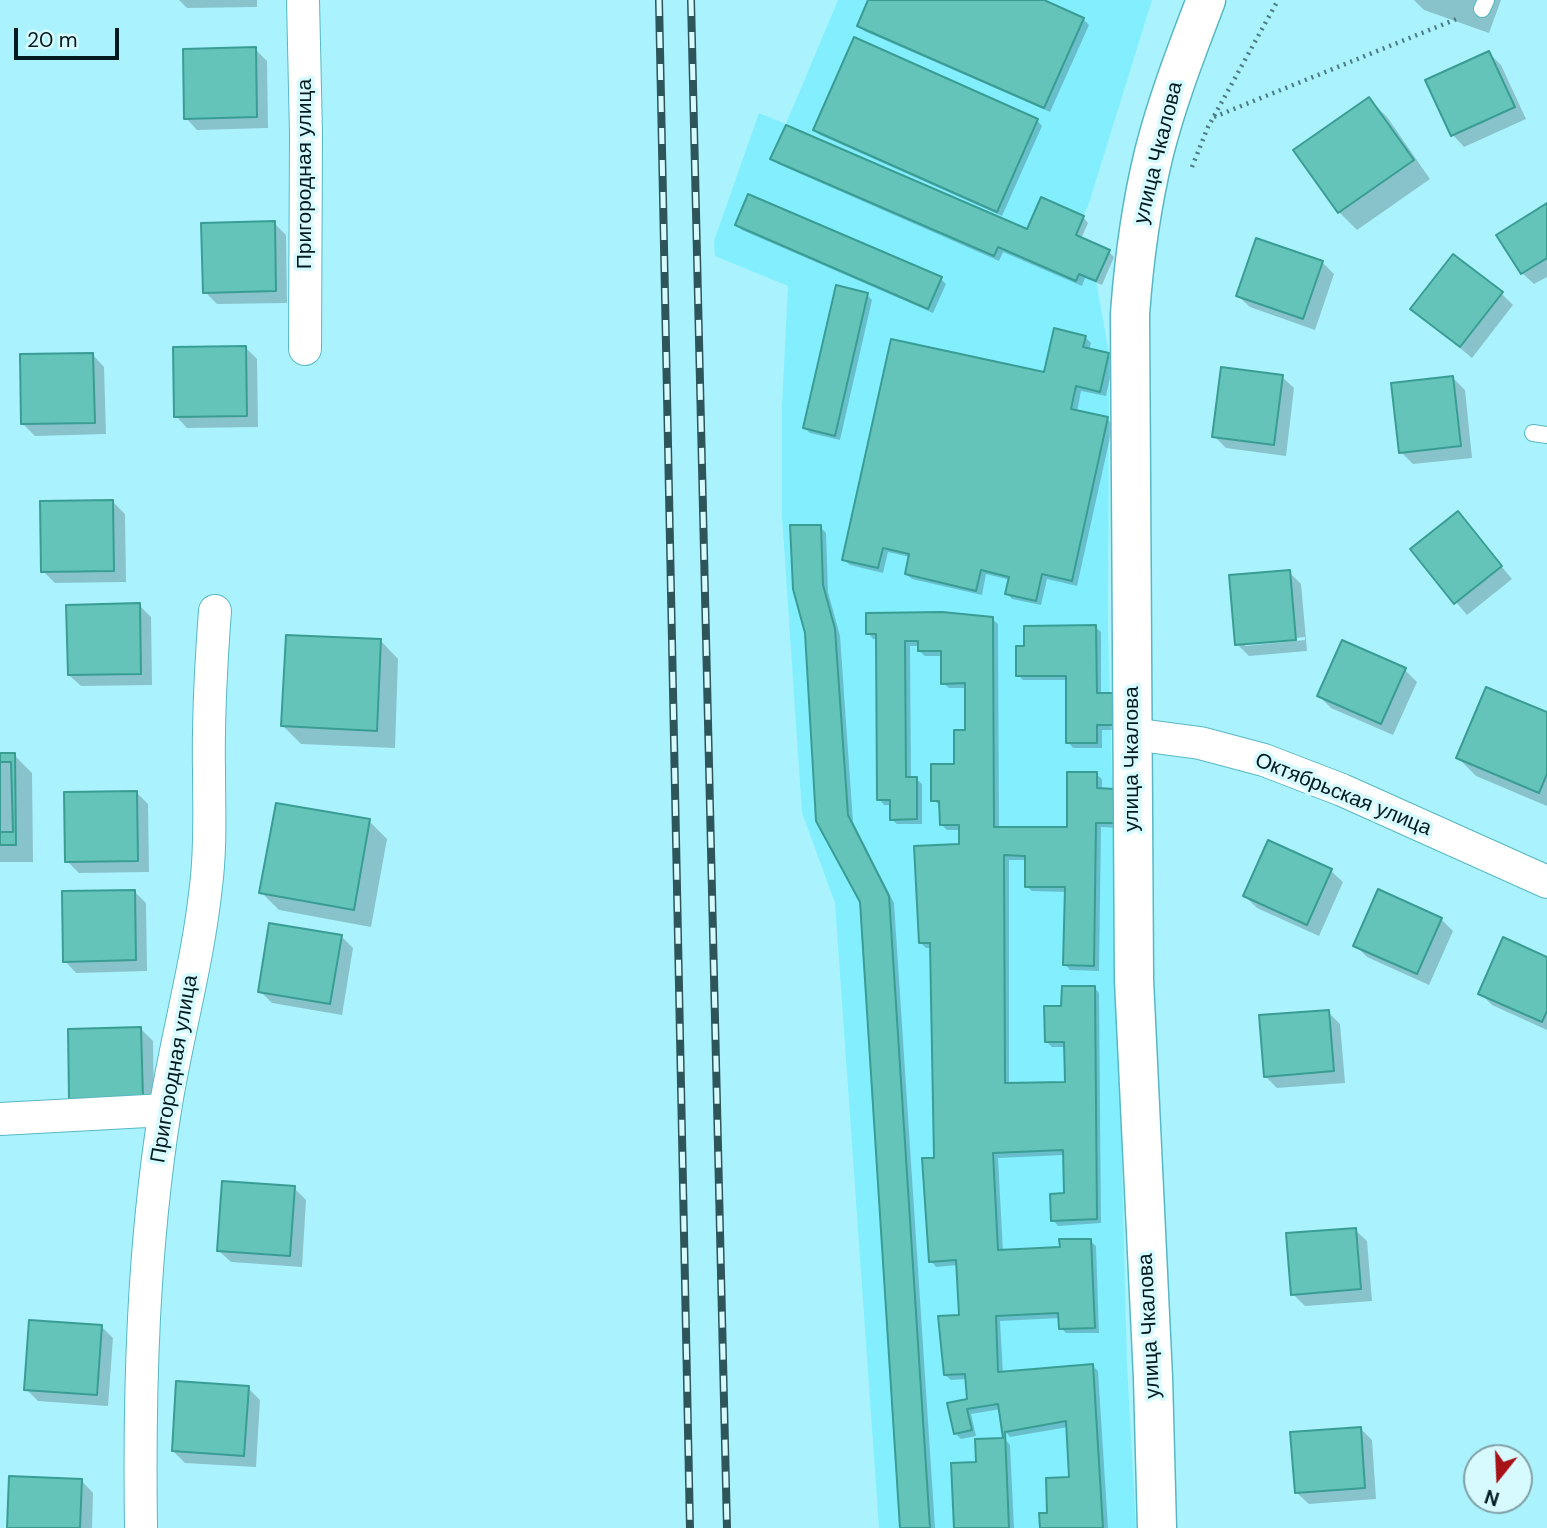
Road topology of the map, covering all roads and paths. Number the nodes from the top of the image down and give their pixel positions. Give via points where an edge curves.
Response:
1 (303, 0) edge
2 (1206, 0) edge
3 (1278, 0) edge
4 (1484, 4) edge
5 (1214, 117) junction
6 (1190, 176) dead end
7 (305, 349) dead end
8 (215, 611) dead end
9 (1132, 734) junction
10 (1547, 882) edge
11 (165, 1110) junction
12 (0, 1119) edge
13 (141, 1528) edge
14 (1157, 1528) edge

1 - 7 street, Пригородная улица
2 - 9 street, улица Чкалова via 1154,151 1133,271
3 - 5 path
4 - 5 path
5 - 6 path
8 - 11 street, Пригородная улица via 206,886
9 - 10 street, Октябрьская улица via 1200,743 1264,760
9 - 14 street, улица Чкалова via 1134,980
11 - 12 street
11 - 13 street, Пригородная улица via 146,1270

